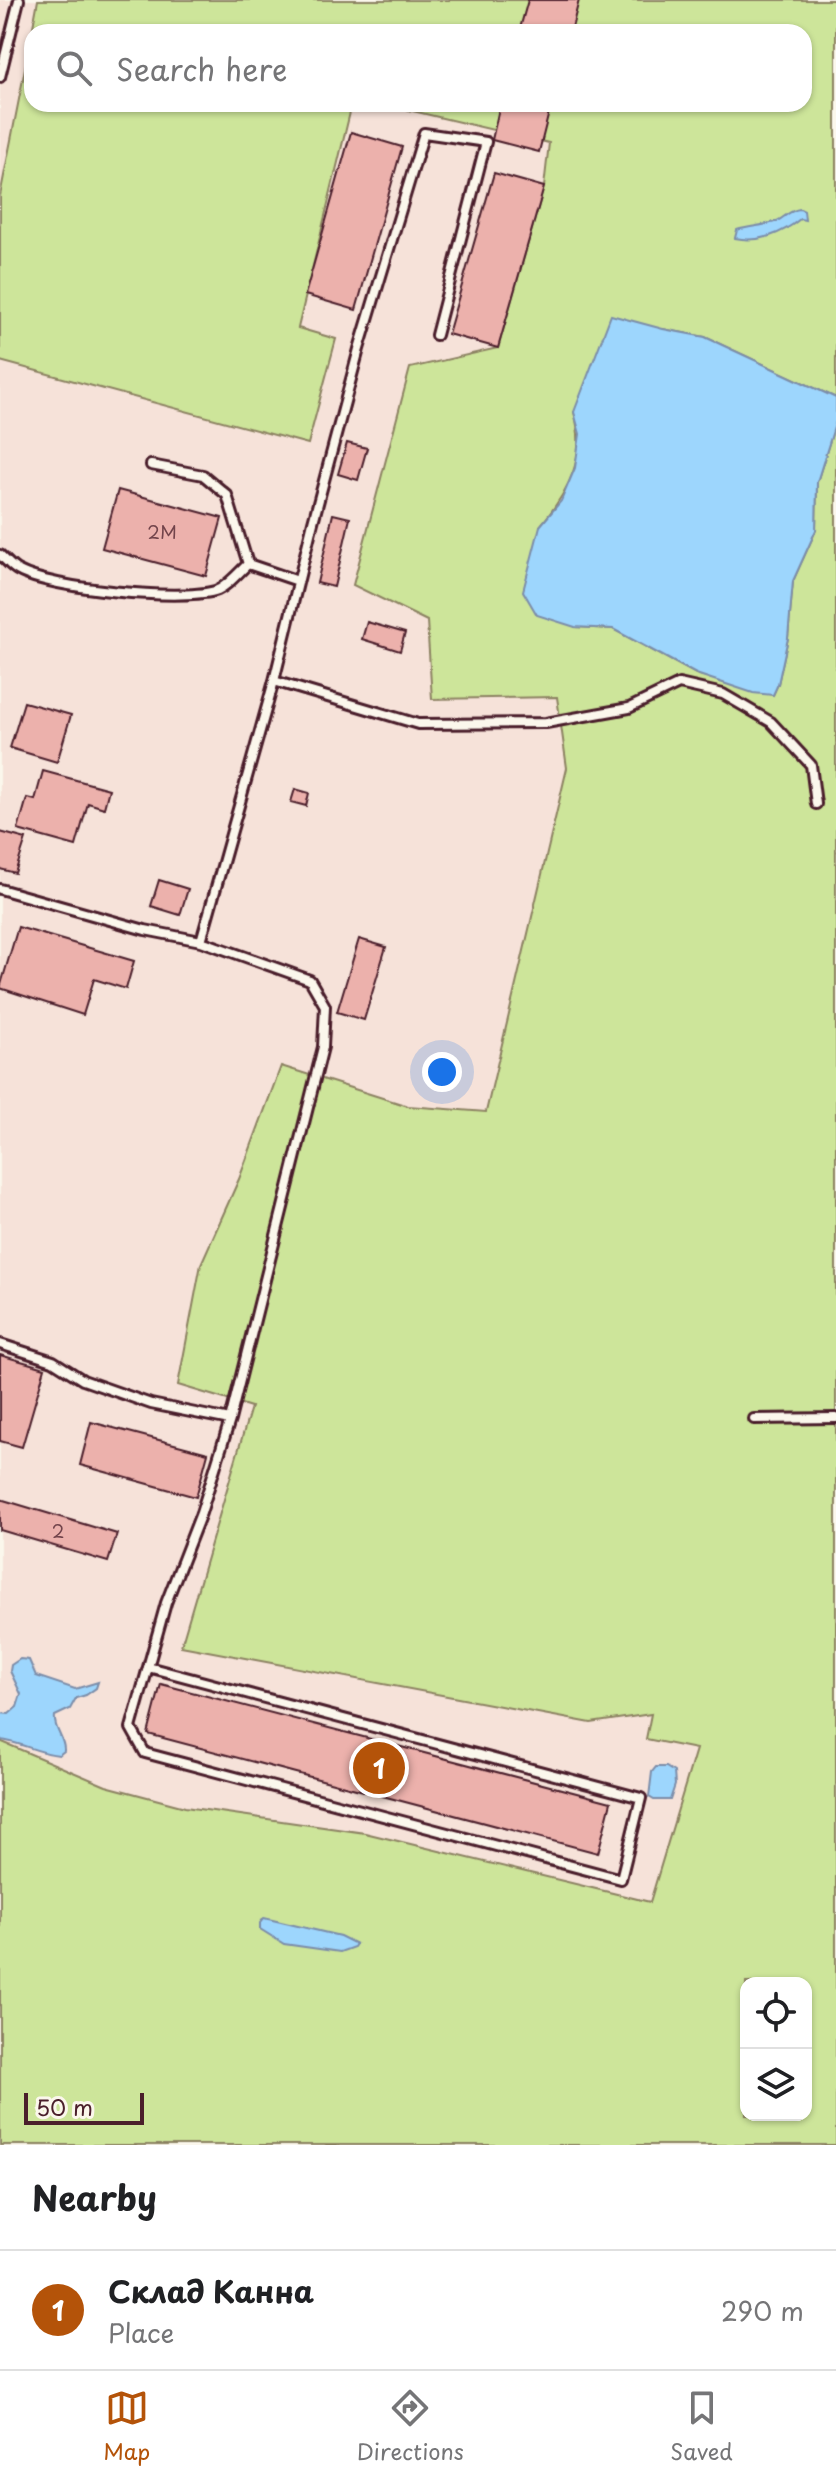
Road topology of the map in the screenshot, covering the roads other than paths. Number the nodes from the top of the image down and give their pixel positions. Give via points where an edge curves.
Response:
1 (19, 0) edge
2 (0, 77) edge
3 (436, 335) dead end
4 (151, 465) dead end
5 (0, 555) edge
6 (248, 564) junction
7 (298, 581) junction
8 (274, 681) junction
9 (816, 804) dead end
10 (0, 889) edge
11 (201, 941) junction
12 (0, 1344) edge
13 (836, 1418) edge
14 (754, 1419) dead end
15 (230, 1420) junction
16 (148, 1667) junction

1 - 2 lane
3 - 7 lane via 486,142 424,133 359,349
4 - 6 lane via 203,475 227,495
5 - 6 lane via 18,571 54,581 162,595 217,591
6 - 7 lane
7 - 8 lane
8 - 9 lane via 418,724 546,723 629,708 679,684 723,694 771,722 811,765
8 - 11 lane
10 - 11 lane
11 - 15 lane via 310,980 325,1006 323,1047
12 - 15 lane via 151,1404
13 - 14 lane
15 - 16 lane
16 - 16 lane via 131,1728 145,1753 621,1879 641,1798

